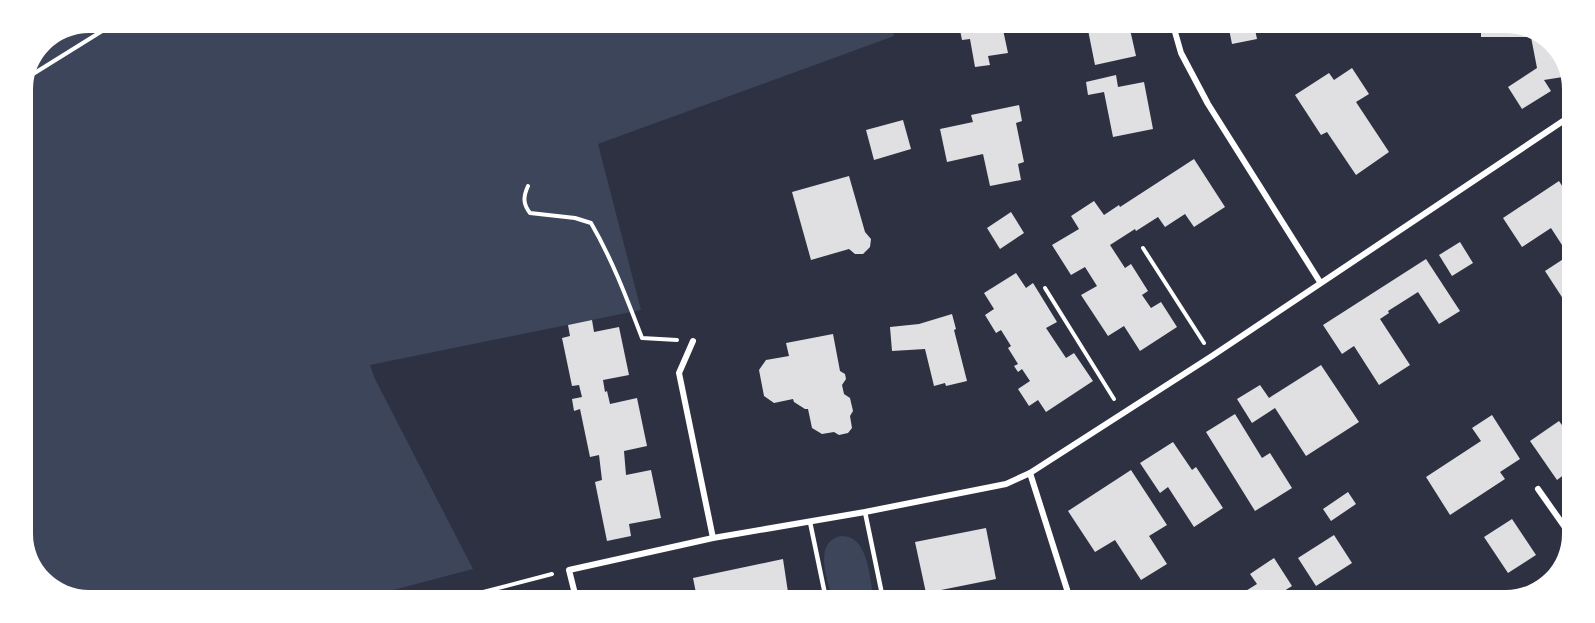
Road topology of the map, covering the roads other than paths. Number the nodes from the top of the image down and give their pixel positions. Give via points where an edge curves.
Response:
1 (1175, 33) edge
2 (1562, 122) edge
3 (1320, 282) junction
4 (693, 341) road end
5 (1030, 473) junction
6 (1538, 489) dead end
7 (865, 512) junction
8 (810, 522) junction
9 (1562, 523) edge
10 (713, 538) junction
11 (574, 590) edge
12 (824, 590) edge
13 (881, 590) edge
14 (1067, 590) edge

1 - 3 street via 1181,53 1208,104
2 - 3 street
3 - 5 street
4 - 10 street via 679,373
5 - 7 street via 1006,484
5 - 14 street
6 - 9 street
7 - 8 street
7 - 13 lane
8 - 10 street
8 - 12 lane
10 - 11 street via 568,570

